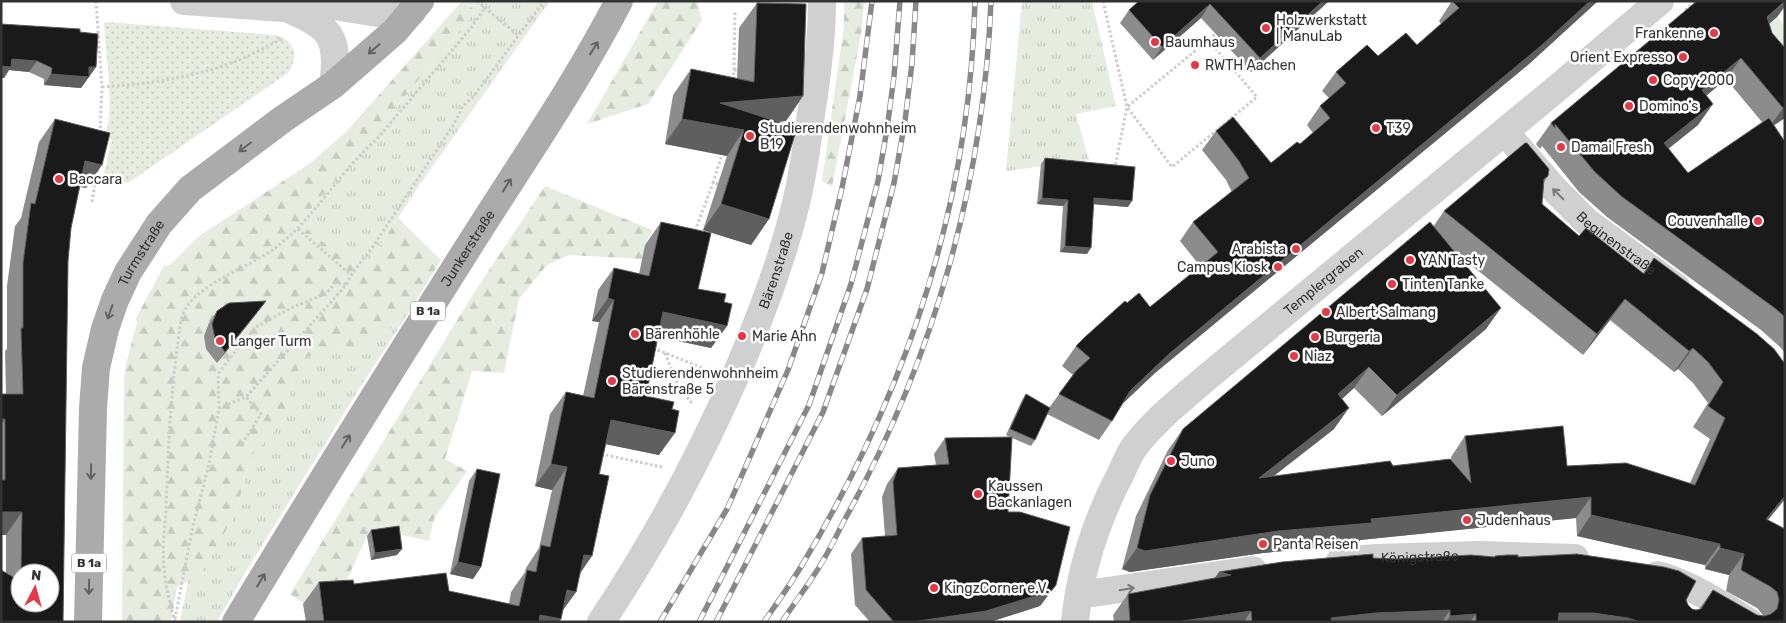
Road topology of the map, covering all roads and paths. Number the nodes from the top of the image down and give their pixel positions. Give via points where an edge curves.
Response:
1 (96, 1) edge
2 (184, 1) edge
3 (478, 1) edge
4 (544, 1) edge
5 (619, 1) edge
6 (822, 1) edge
7 (1103, 1) edge
8 (1660, 1) edge
9 (416, 6) edge
10 (284, 8) junction
11 (485, 8) junction
12 (734, 12) dead end
13 (1223, 28) edge
14 (519, 36) junction
15 (1209, 41) junction
16 (333, 85) junction
17 (733, 86) edge
18 (102, 87) junction
19 (1127, 106) junction
20 (1505, 132) junction
21 (100, 134) edge
22 (724, 149) edge
23 (98, 162) edge
24 (1115, 167) edge
25 (92, 202) dead end
26 (298, 229) junction
27 (695, 231) edge
28 (350, 275) junction
29 (346, 284) junction
30 (1697, 303) edge
31 (646, 344) edge
32 (665, 353) junction
33 (707, 369) dead end
34 (246, 397) junction
35 (219, 408) junction
36 (714, 426) junction
37 (242, 444) dead end
38 (600, 448) edge
39 (601, 454) junction
40 (599, 463) edge
41 (688, 477) junction
42 (1596, 561) edge
43 (1312, 564) edge
44 (1274, 567) edge
45 (1636, 568) edge
46 (1079, 595) junction
47 (88, 622) edge
48 (175, 622) edge
49 (236, 622) edge
50 (601, 622) edge
51 (1075, 622) edge
52 (1749, 622) edge

1 - 18 path
2 - 10 street
3 - 11 path
4 - 14 path
49 -> 5 main road, Junkerstraße / B 1a via 339,451 602,35
6 - 36 street, Bärenstraße via 816,84 796,206 772,285
7 - 19 path
8 - 20 street, Templergraben
9 - 10 street via 390,15 308,4
9 -> 16 main road, Turmstraße / B 1a via 396,30
10 - 16 street via 326,30 334,50
10 - 18 path via 280,40 235,62 173,80
11 - 14 path
11 - 26 path
12 - 17 path via 736,70
13 - 15 path
14 - 28 path via 463,106 372,248
15 - 19 path
15 - 19 path via 1257,97 1172,167
16 -> 47 main road, Turmstraße / B 1a via 283,118 190,189 146,243 115,300 104,329 96,368
18 - 21 path
19 - 24 path
30 -> 20 street, Beginenstraße via 1587,222
20 - 46 street, Templergraben via 1206,378 1134,447 1096,530
22 - 27 path via 715,184
23 - 25 path
26 - 28 path
26 - 48 path via 275,249 193,299 182,317 174,370 164,564
28 - 29 path
29 - 34 path
29 - 35 path via 335,283 327,293 256,327 220,374
31 - 32 path
32 - 33 path
32 - 36 path via 680,390
34 - 35 path
34 - 37 path via 261,414
35 - 48 path
36 - 41 street, Bärenstraße
38 - 39 path
39 - 40 path
39 - 41 path via 668,468
41 - 50 street, Bärenstraße via 642,559
42 - 43 street, Königstraße via 1567,556 1479,555 1376,558
46 -> 44 street
45 - 52 street via 1670,578
46 - 51 street, Templergraben

